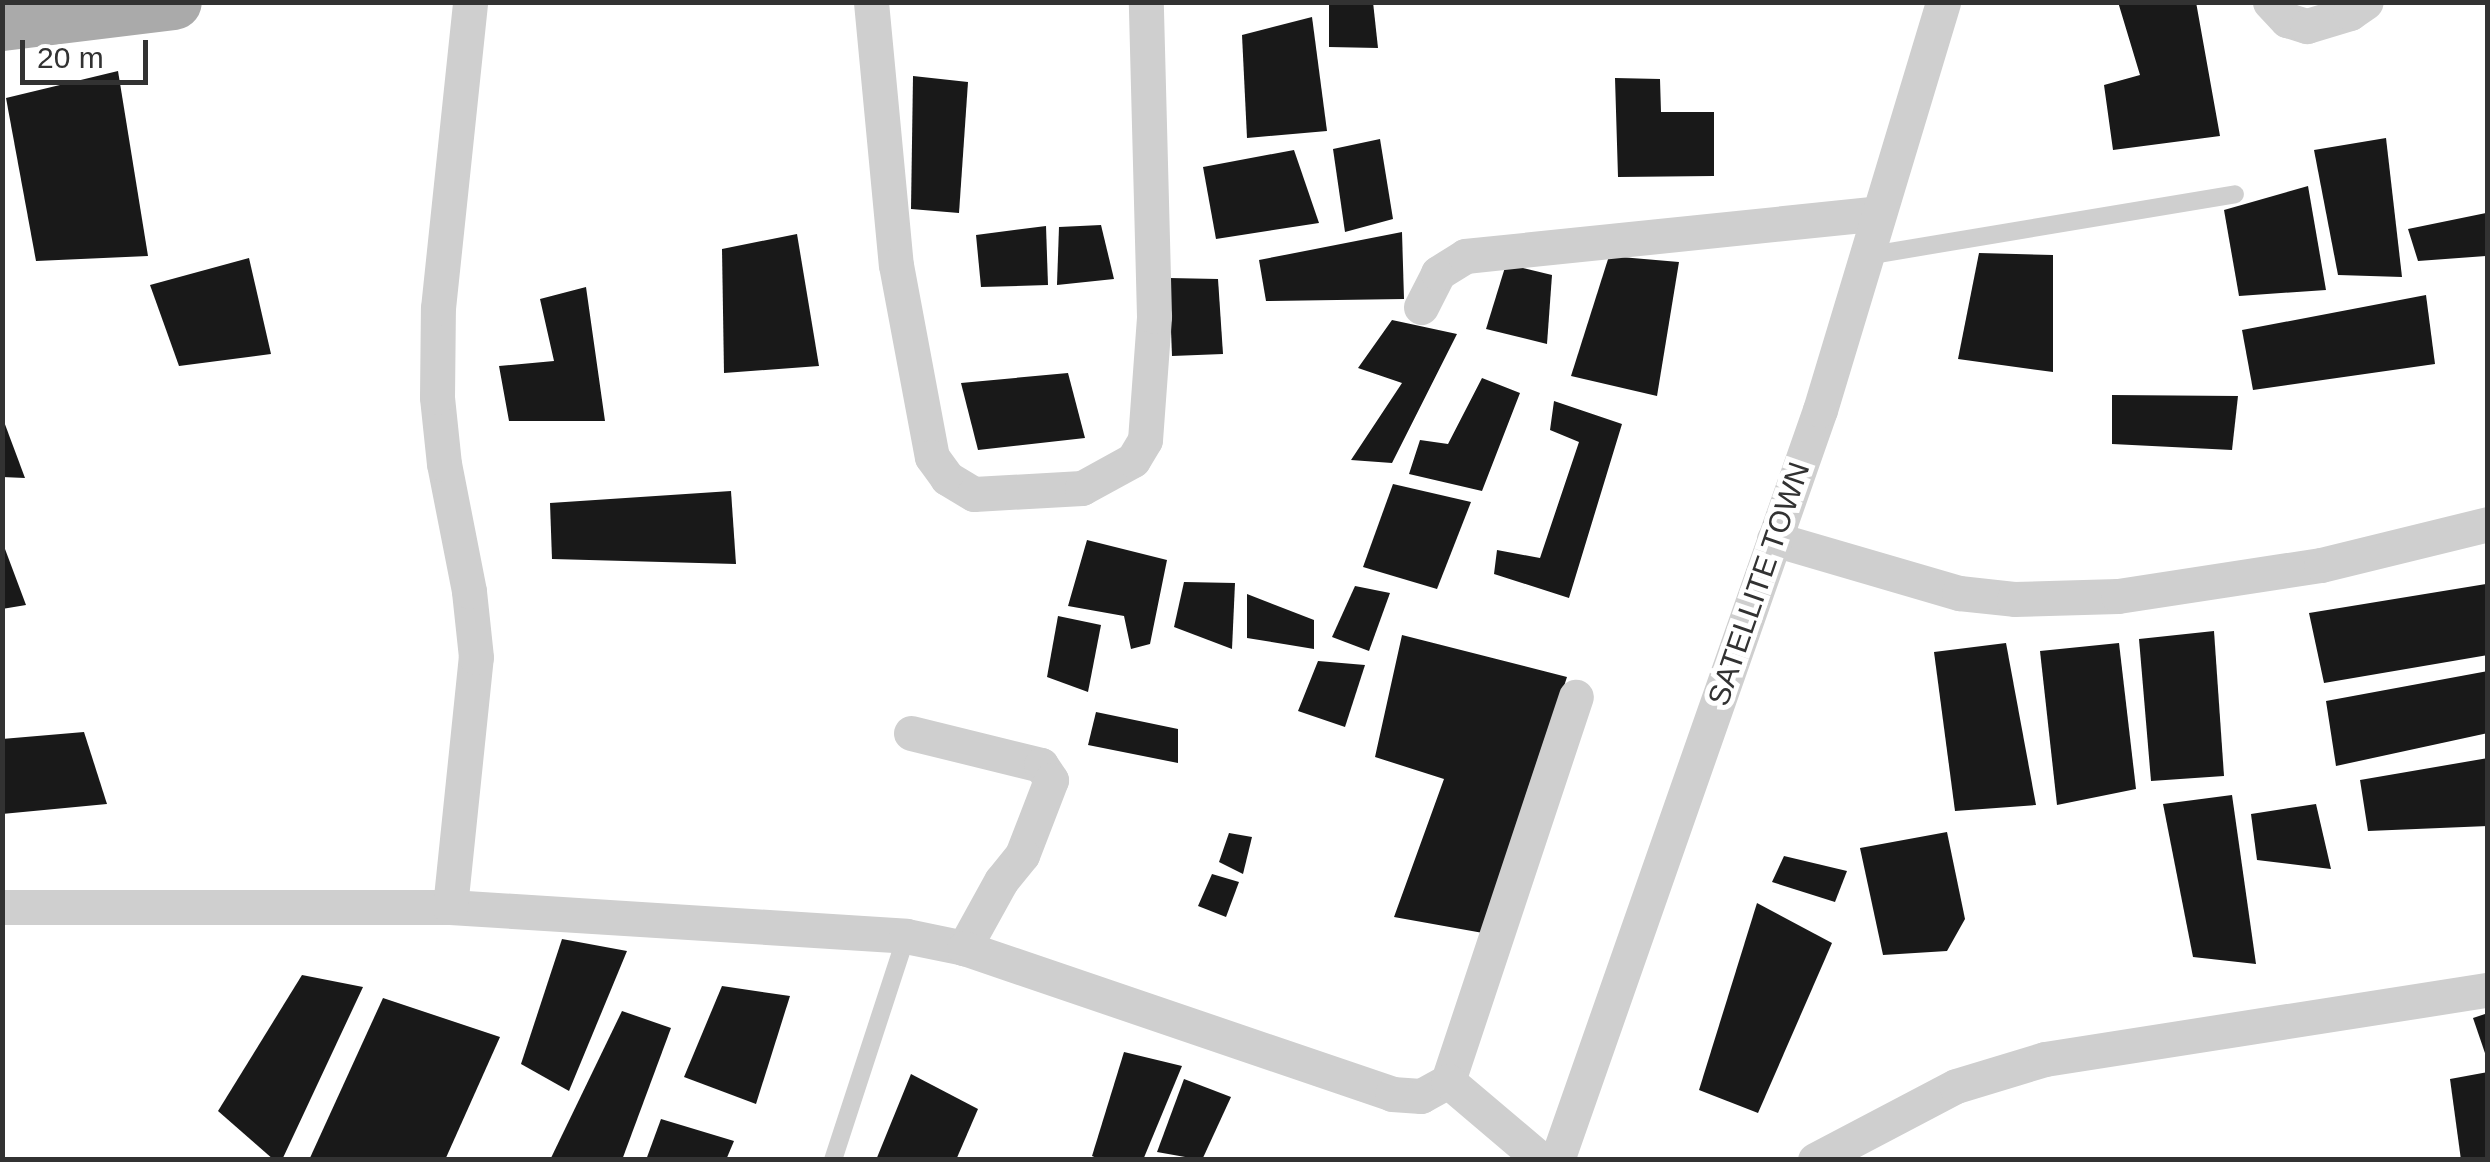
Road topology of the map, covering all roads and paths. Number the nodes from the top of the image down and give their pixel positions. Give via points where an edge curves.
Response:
1 (174, 2) edge
2 (470, 2) edge
3 (871, 2) edge
4 (1146, 2) edge
5 (1943, 2) edge
6 (2270, 2) edge
7 (2366, 2) edge
8 (2, 23) edge
9 (2235, 194) dead end
10 (1879, 213) junction
11 (1866, 256) junction
12 (1421, 307) dead end
13 (2488, 524) edge
14 (1774, 539) junction
15 (1576, 697) dead end
16 (910, 732) dead end
17 (2, 907) edge
18 (450, 908) junction
19 (906, 936) junction
20 (964, 948) junction
21 (2488, 990) edge
22 (1448, 1081) junction
23 (1880, 1144) edge
24 (833, 1160) edge
25 (1541, 1160) edge
26 (1557, 1160) edge
27 (1815, 1160) edge

1 - 8 main road
2 - 18 street via 438,308 444,464 476,657
3 - 4 street via 896,266 920,400 932,457 947,478 974,494 1082,488 1134,460 1146,440 1154,316
5 - 10 street, SATELLITE TOWN
6 - 7 street via 2288,20 2307,26
9 - 11 lane
10 - 11 street, SATELLITE TOWN
10 - 12 street via 1465,256 1438,273
11 - 14 street, SATELLITE TOWN
13 - 14 street via 2302,568 2118,596 2014,599 1959,593
14 - 26 street, SATELLITE TOWN
15 - 22 street
16 - 20 street via 1042,765 1050,780 1022,854
17 - 18 street
18 - 19 street
19 - 20 street
19 - 24 lane
20 - 22 street via 1392,1094 1421,1096
21 - 23 street via 2046,1059 1956,1086
22 - 25 street
23 - 27 street

